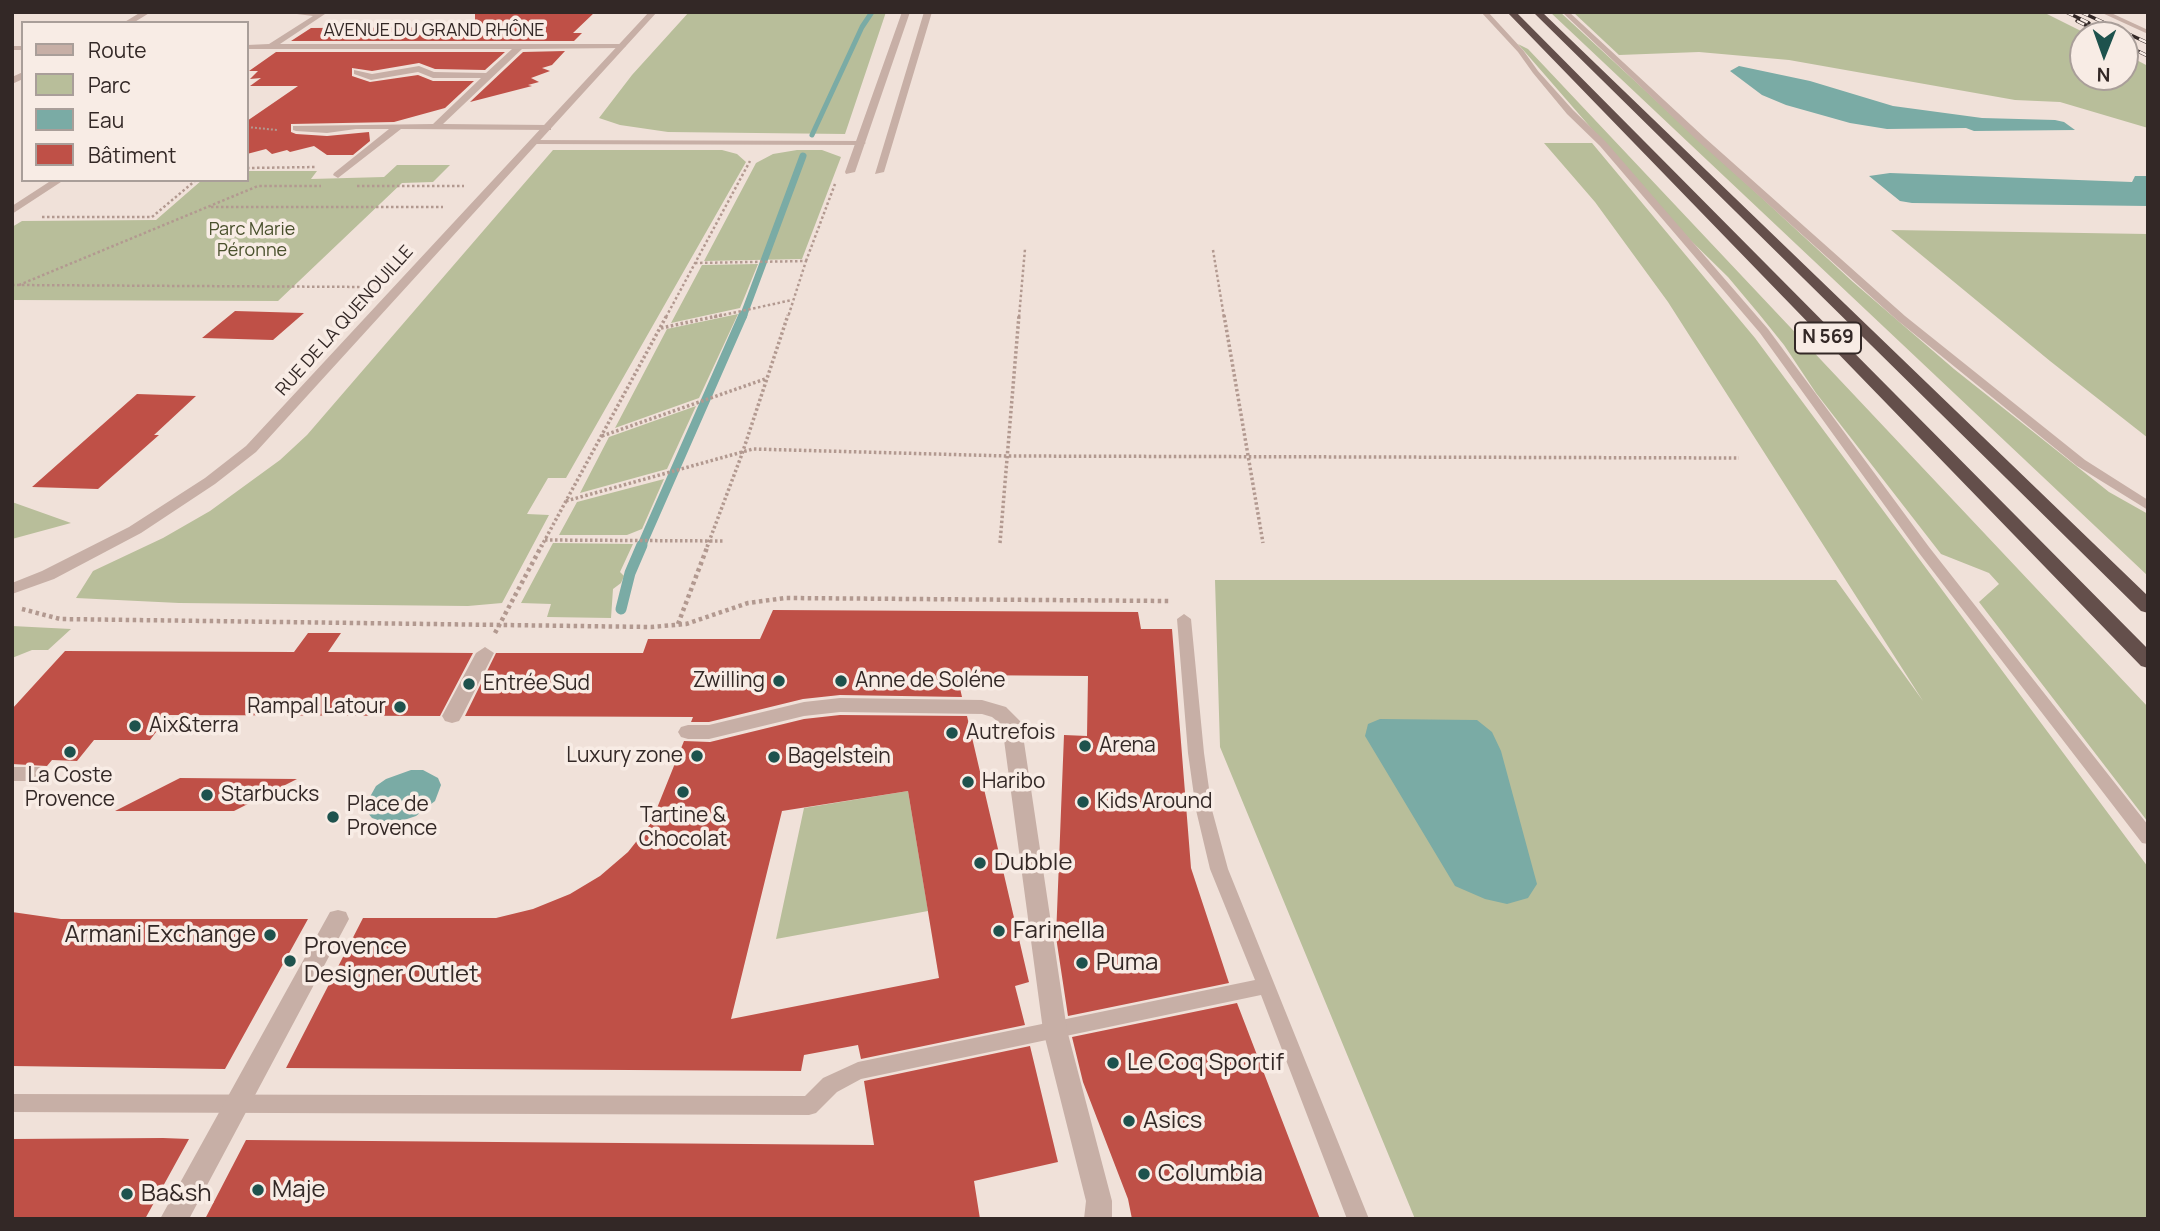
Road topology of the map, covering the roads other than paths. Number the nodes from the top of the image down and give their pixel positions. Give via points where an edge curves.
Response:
1 (148, 12) edge
2 (285, 12) edge
3 (653, 12) edge
4 (906, 12) edge
5 (928, 12) edge
6 (1484, 12) edge
7 (1511, 12) edge
8 (1536, 12) edge
9 (1564, 12) edge
10 (2103, 12) edge
11 (131, 21) edge
12 (2148, 32) edge
13 (622, 46) junction
14 (248, 47) edge
15 (268, 47) junction
16 (519, 47) junction
17 (248, 57) edge
18 (356, 72) dead end
19 (490, 76) junction
20 (398, 127) junction
21 (435, 127) junction
22 (296, 128) road end
23 (548, 128) junction
24 (534, 142) junction
25 (862, 143) junction
26 (342, 171) road end
27 (850, 172) dead end
28 (878, 172) dead end
29 (56, 182) edge
30 (12, 211) edge
31 (2148, 506) edge
32 (12, 589) edge
33 (2148, 607) edge
34 (1184, 619) road end
35 (485, 653) road end
36 (2148, 661) edge
37 (452, 716) dead end
38 (688, 732) dead end
39 (12, 774) edge
40 (40, 774) dead end
41 (2148, 838) edge
42 (338, 919) dead end
43 (1267, 986) junction
44 (1055, 1030) junction
45 (12, 1103) edge
46 (237, 1104) junction
47 (174, 1219) edge
48 (1098, 1219) edge
49 (1358, 1219) edge

1 - 11 street
2 - 15 street via 321,14
3 - 13 street, RUE DE LA QUENOUILLE
4 - 25 street
5 - 28 street
6 - 41 lane via 1764,331 1924,550
7 - 36 highway, N 569
8 - 33 highway, N 569
9 - 31 lane via 1901,318 2081,463
10 - 12 lane
13 - 16 street, AVENUE DU GRAND RHÔNE
13 - 23 street, RUE DE LA QUENOUILLE
14 - 15 street, AVENUE DU GRAND RHÔNE
15 - 16 street, AVENUE DU GRAND RHÔNE
15 - 17 street
16 - 19 street
18 - 19 street via 371,77 419,69 433,75
19 - 21 street
20 - 21 street
20 - 22 street
20 - 26 street
21 - 23 street
23 - 24 street, RUE DE LA QUENOUILLE
24 - 25 lane
24 - 32 street, RUE DE LA QUENOUILLE via 241,457 135,530
25 - 27 street
29 - 30 street
34 - 43 lane via 1204,810 1219,869
35 - 37 street
38 - 44 street via 709,732 840,705 982,707 999,712 1011,722
39 - 40 street
42 - 46 street
43 - 44 lane
43 - 49 lane
44 - 46 lane via 858,1071 830,1085 809,1106
44 - 48 street via 1099,1201
45 - 46 lane
46 - 47 street

